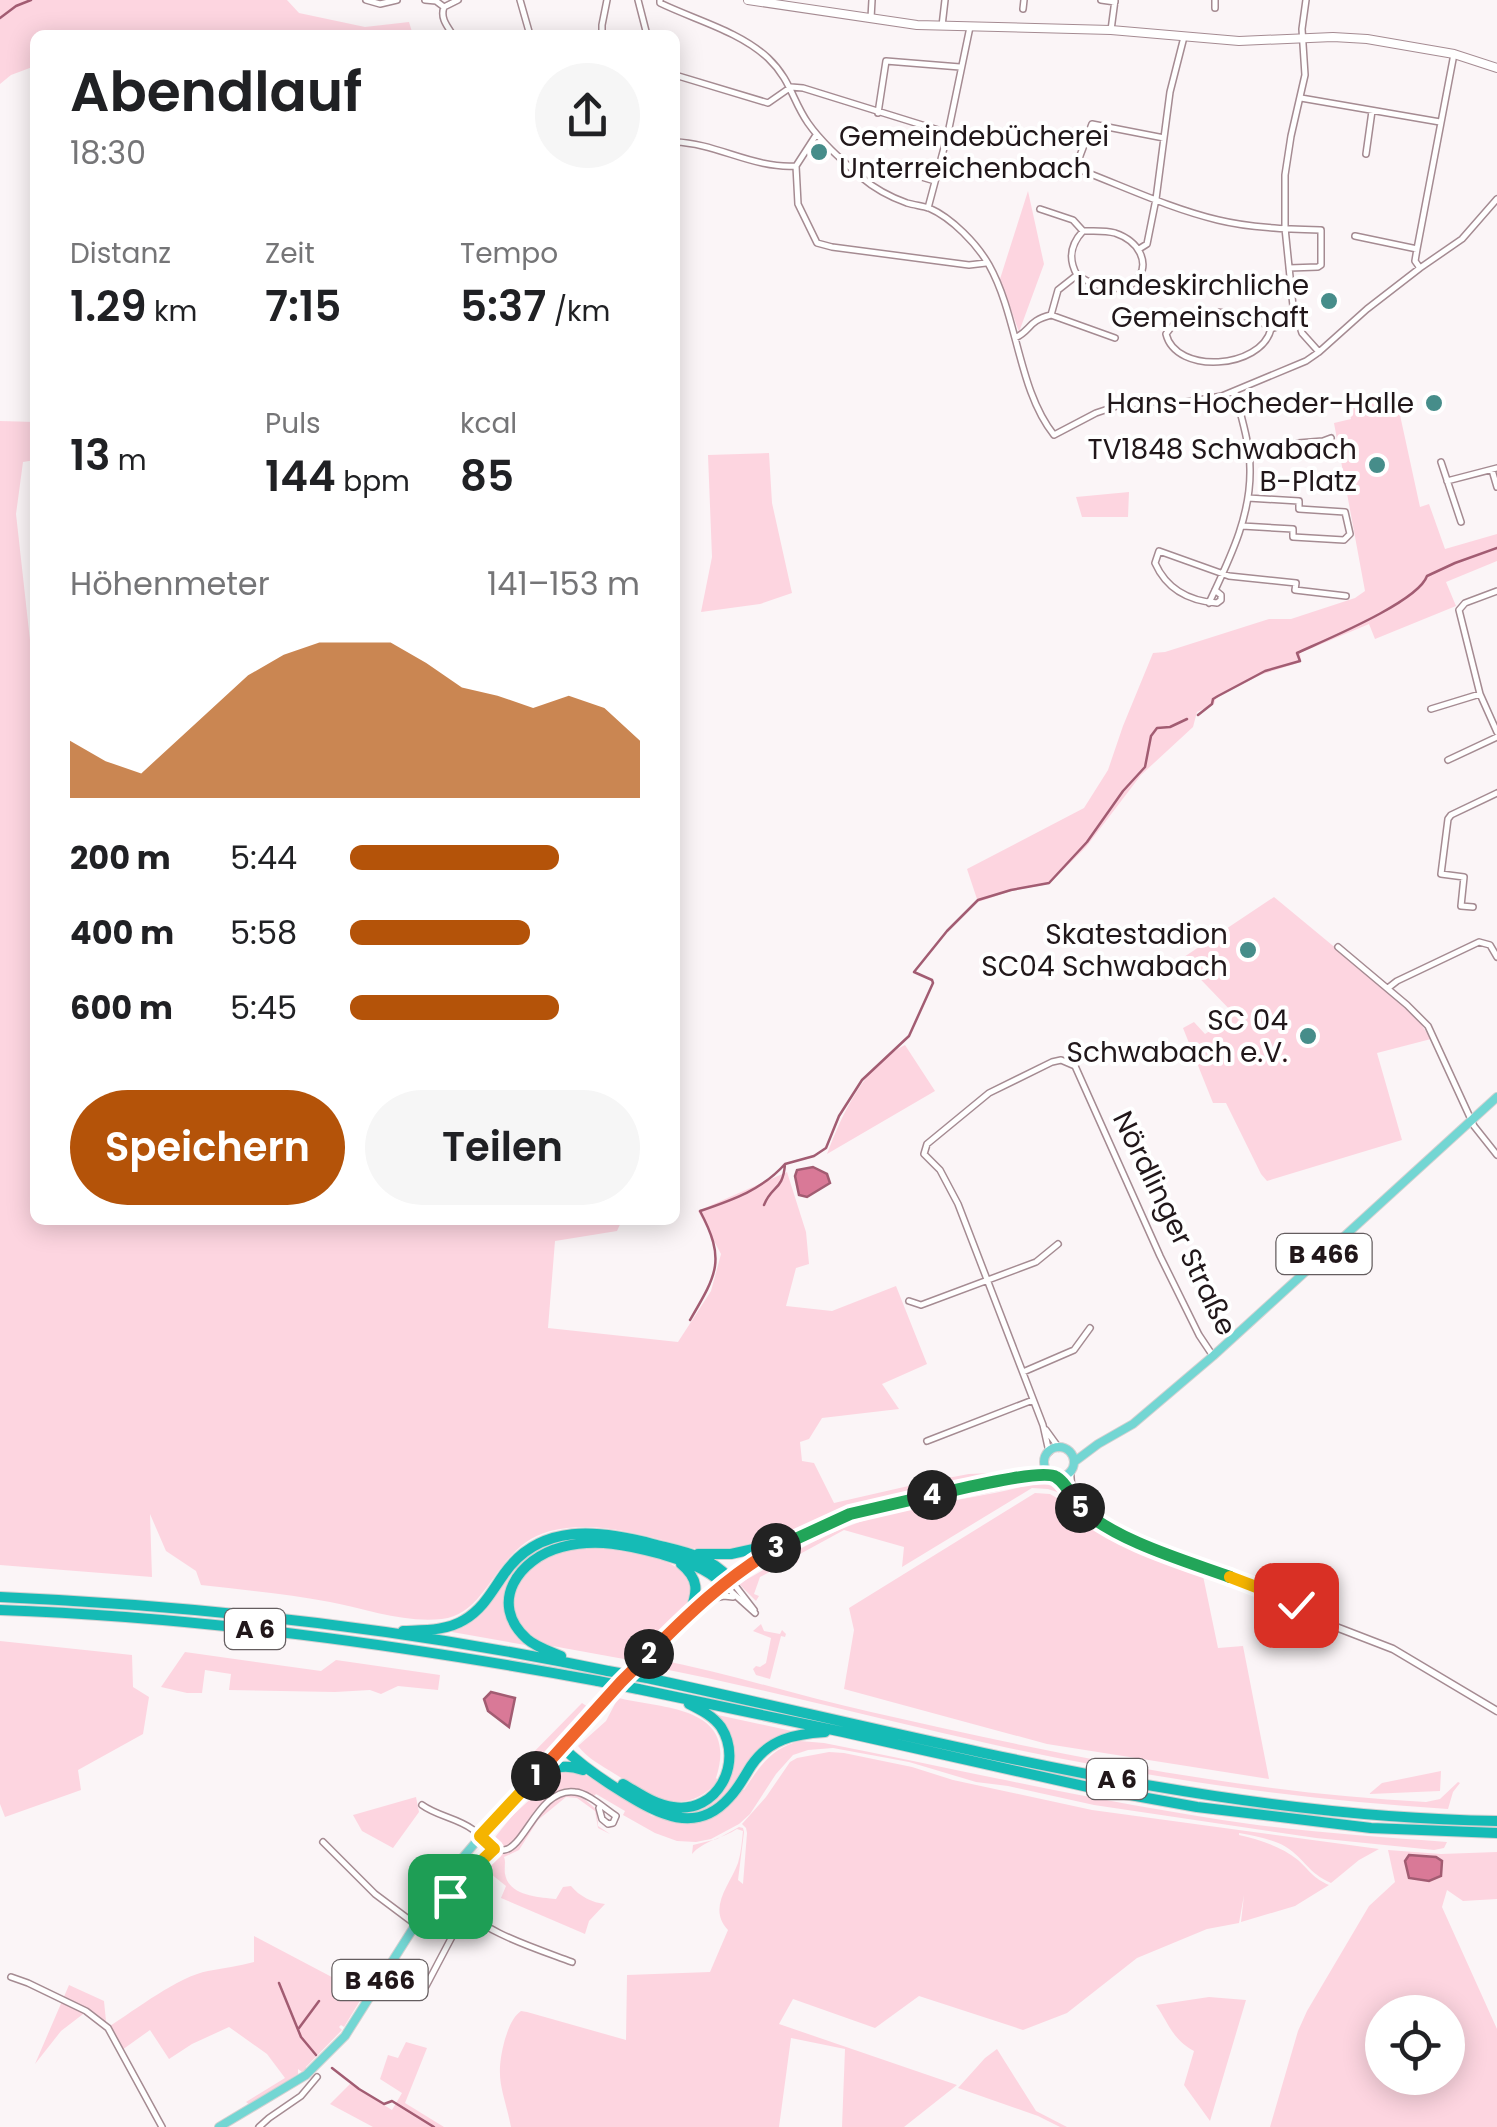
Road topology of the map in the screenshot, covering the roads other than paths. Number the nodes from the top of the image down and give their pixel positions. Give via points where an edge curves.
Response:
1 (366, 0) edge
2 (397, 0) edge
3 (425, 0) edge
4 (458, 0) edge
5 (520, 0) edge
6 (607, 0) edge
7 (638, 0) edge
8 (660, 0) edge
9 (748, 0) edge
10 (872, 0) edge
11 (946, 0) edge
12 (1024, 0) edge
13 (1102, 0) edge
14 (1306, 0) edge
15 (1115, 1) edge
16 (444, 7) junction
17 (1023, 9) dead end
18 (871, 18) junction
19 (942, 26) junction
20 (970, 27) junction
21 (449, 30) edge
22 (529, 30) edge
23 (602, 30) edge
24 (646, 30) edge
25 (1112, 30) junction
26 (1184, 37) junction
27 (1303, 40) junction
28 (1454, 54) junction
29 (961, 67) junction
30 (1497, 68) edge
31 (680, 77) edge
32 (791, 87) junction
33 (1300, 98) junction
34 (1372, 111) junction
35 (878, 113) junction
36 (1440, 122) junction
37 (817, 134) junction
38 (948, 134) junction
39 (1164, 138) junction
40 (680, 142) edge
41 (1366, 154) dead end
42 (796, 166) junction
43 (888, 166) dead end
44 (935, 182) junction
45 (1156, 199) junction
46 (1497, 199) edge
47 (928, 208) junction
48 (1040, 208) dead end
49 (1285, 228) junction
50 (1083, 231) junction
51 (1356, 236) dead end
52 (1417, 248) junction
53 (1139, 249) junction
54 (988, 262) junction
55 (1288, 268) junction
56 (1420, 268) junction
57 (1077, 276) junction
58 (1051, 315) junction
59 (1297, 320) junction
60 (1271, 329) junction
61 (1015, 338) junction
62 (1115, 338) dead end
63 (1319, 352) junction
64 (1235, 392) junction
65 (1331, 438) dead end
66 (1248, 447) junction
67 (1441, 462) dead end
68 (1494, 469) edge
69 (1446, 481) junction
70 (1497, 487) edge
71 (1248, 498) junction
72 (1461, 522) dead end
73 (1242, 526) junction
74 (1222, 572) junction
75 (1497, 590) edge
76 (1346, 596) dead end
77 (1480, 694) junction
78 (1431, 708) dead end
79 (1497, 735) edge
80 (1448, 760) dead end
81 (1497, 793) edge
82 (1473, 907) dead end
83 (1338, 947) dead end
84 (1497, 957) edge
85 (1388, 988) junction
86 (1497, 1097) edge
87 (1472, 1122) junction
88 (1497, 1154) edge
89 (1058, 1244) dead end
90 (987, 1281) junction
91 (909, 1301) dead end
92 (1090, 1328) dead end
93 (1213, 1356) junction
94 (1024, 1372) junction
95 (1033, 1400) junction
96 (926, 1441) dead end
97 (1098, 1444) junction
98 (1054, 1450) junction
99 (1070, 1452) junction
100 (1045, 1462) junction
101 (1072, 1467) junction
102 (1054, 1475) junction
103 (1022, 1476) junction
104 (1072, 1497) junction
105 (785, 1542) junction
106 (692, 1554) junction
107 (672, 1558) junction
108 (726, 1581) junction
109 (0, 1597) edge
110 (738, 1599) junction
111 (702, 1601) junction
112 (0, 1610) edge
113 (690, 1612) junction
114 (376, 1631) junction
115 (580, 1665) junction
116 (670, 1696) junction
117 (1497, 1712) edge
118 (843, 1732) junction
119 (564, 1744) junction
120 (593, 1774) junction
121 (534, 1780) junction
122 (422, 1805) dead end
123 (600, 1806) dead end
124 (1497, 1821) edge
125 (1497, 1833) edge
126 (480, 1836) junction
127 (323, 1842) dead end
128 (494, 1849) junction
129 (465, 1912) junction
130 (415, 1924) junction
131 (572, 1962) dead end
132 (11, 1976) dead end
133 (426, 1986) dead end
134 (317, 2077) dead end
135 (260, 2104) junction
136 (268, 2118) junction
137 (162, 2127) edge
138 (220, 2127) edge
139 (259, 2127) edge

1 - 2 street
3 - 16 street
4 - 16 street
5 - 22 street
6 - 23 street
7 - 24 street
8 - 32 street via 750,44
9 - 18 main road
10 - 18 street
11 - 19 street
12 - 17 street
13 - 15 street
14 - 27 street
15 - 25 street
16 - 21 street
18 - 19 main road
19 - 20 main road
20 - 25 main road
20 - 29 street
25 - 26 main road
26 - 27 main road
26 - 39 street
27 - 28 main road via 1368,39
27 - 33 street
28 - 30 main road
28 - 36 street
29 - 35 street via 886,61
29 - 38 street
31 - 32 street via 768,103
32 - 35 street
32 - 37 street
33 - 34 street
33 - 49 street via 1285,175
34 - 36 street
34 - 41 street
35 - 38 street
36 - 52 street
37 - 42 street
37 - 47 street via 887,196
38 - 44 street
39 - 45 street
39 - 45 street via 1092,124 1078,161 1083,171
40 - 42 street
42 - 54 street via 798,204 817,242 968,266
43 - 44 street
44 - 47 street
45 - 49 street via 1221,221
45 - 53 street via 1147,244
46 - 56 street via 1462,239
47 - 54 street
48 - 50 street
49 - 55 street
49 - 55 street via 1321,230 1321,265
50 - 53 street via 1115,233
50 - 57 street via 1071,251
51 - 52 street
52 - 56 street
53 - 57 street via 1140,275 1128,287 1104,288
54 - 61 street
55 - 59 street
56 - 63 street
57 - 58 street via 1058,290
58 - 61 street via 1030,322
58 - 62 street
59 - 60 street
59 - 63 street
60 - 60 street via 1246,356 1214,362 1177,352 1166,334 1182,317 1206,312 1257,319
61 - 64 street via 1054,435 1120,405
63 - 64 street
64 - 66 street
65 - 66 street
66 - 71 street
67 - 69 street
68 - 69 street
68 - 70 street
69 - 72 street
71 - 73 street
71 - 73 street via 1345,512 1350,534 1344,540 1293,537 1293,529
73 - 74 street
74 - 74 street via 1159,551 1155,563 1175,590 1209,602 1221,600 1215,590
74 - 76 street
75 - 77 street via 1459,610
77 - 78 street
77 - 79 street
79 - 80 street
81 - 82 street via 1452,815 1446,825 1441,874 1464,877 1461,906
83 - 85 street
84 - 85 street via 1479,942
85 - 87 street via 1428,1026
86 - 87 main road, Nördlinger Straße / B 466
87 - 88 street
87 - 93 main road, Nördlinger Straße / B 466
89 - 90 street via 1036,1262
90 - 91 street via 921,1305
90 - 93 street, Nördlinger Straße via 958,1204 924,1154 989,1093 1061,1060 1075,1066
90 - 94 street
92 - 94 street via 1074,1350
93 - 97 main road, B 466 via 1133,1424
94 - 95 street
95 - 96 street
95 - 98 street
97 - 99 main road, B 466
97 - 101 main road, B 466
98 - 99 main road
98 - 100 main road
99 - 101 main road
100 - 102 main road
100 - 103 main road, B 466
101 - 102 main road
101 - 104 street
102 - 103 main road, B 466
102 - 104 street
103 - 105 main road, B 466 via 870,1508
104 - 117 street via 1082,1510 1142,1544 1280,1596 1393,1649
105 - 106 highway
105 - 108 main road, B 466
106 - 108 highway via 714,1565
106 - 114 highway via 602,1533 555,1536 521,1554 483,1606 463,1621
107 - 108 highway
107 - 113 highway via 696,1582
107 - 115 highway via 585,1543 549,1551 521,1569 510,1596 517,1627 531,1642
108 - 110 street
108 - 110 street via 755,1612
108 - 111 main road, B 466
109 - 114 highway, A 6
110 - 111 street
111 - 113 main road, B 466
112 - 116 highway, A 6, bridge via 329,1638
113 - 119 main road, B 466
114 - 115 highway, A 6
115 - 124 highway, A 6, bridge via 1159,1788 1332,1812
116 - 118 highway, A 6
116 - 119 highway via 714,1718 726,1737 726,1778 702,1803 673,1808 652,1800
118 - 120 highway via 775,1742 720,1806 690,1818 661,1813
118 - 125 highway, A 6 via 1197,1807 1371,1828
119 - 120 highway
119 - 121 main road, B 466
120 - 121 highway via 559,1766
121 - 126 main road, B 466
122 - 126 street
123 - 128 street via 576,1792 562,1794 540,1810 512,1848
126 - 128 street
126 - 130 main road, B 466
127 - 130 street
128 - 129 street via 451,1892
129 - 131 street
129 - 133 street
130 - 135 main road, B 466 via 345,2036 306,2075
132 - 137 street via 108,2028
134 - 136 street
135 - 136 street
135 - 138 main road, B 466
136 - 139 street

